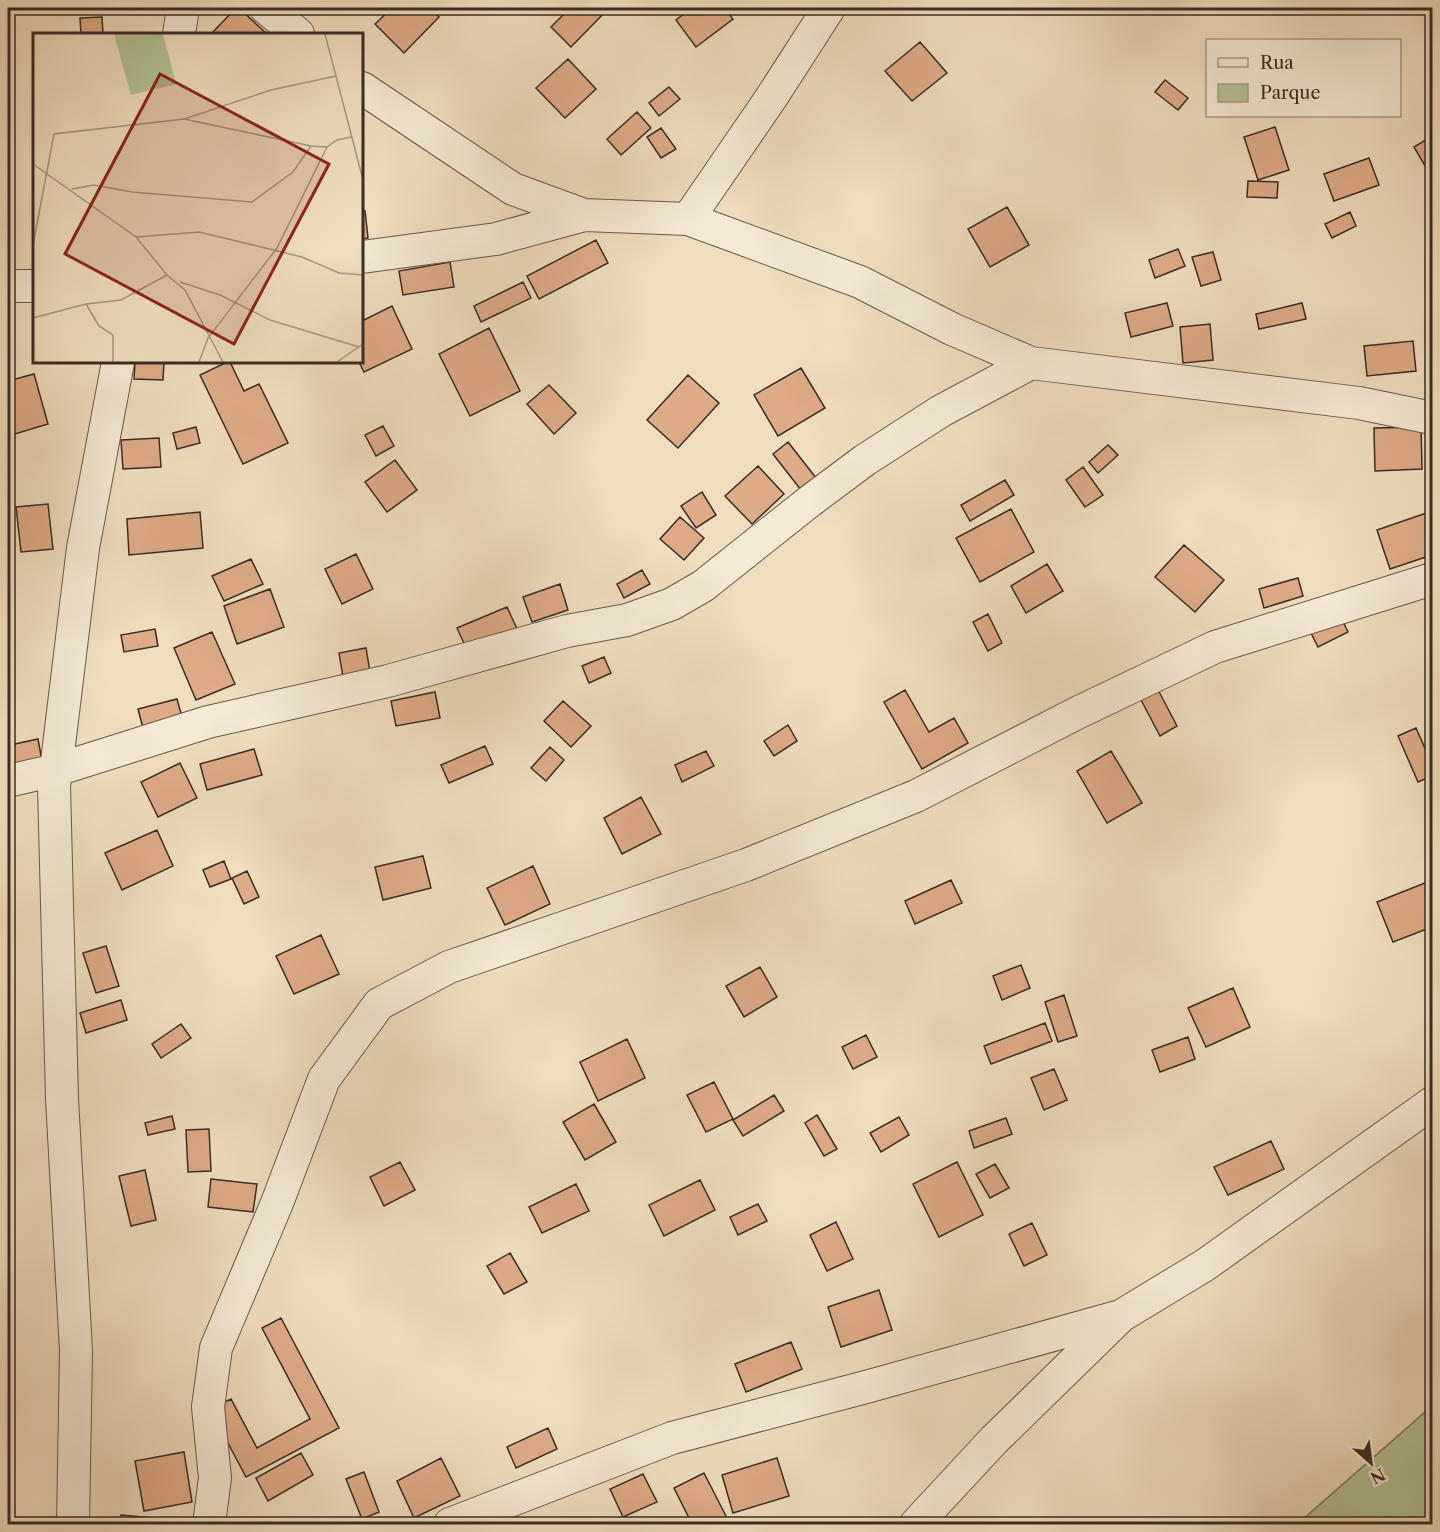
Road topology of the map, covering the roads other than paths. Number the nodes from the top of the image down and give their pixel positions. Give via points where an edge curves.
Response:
1 (183, 8) edge
2 (266, 8) edge
3 (829, 8) edge
4 (179, 33) edge
5 (297, 33) edge
6 (363, 89) edge
7 (584, 215) junction
8 (688, 219) junction
9 (363, 257) edge
10 (8, 286) edge
11 (33, 286) edge
12 (118, 363) edge
13 (1031, 363) junction
14 (1432, 418) edge
15 (1432, 579) edge
16 (56, 770) junction
17 (8, 781) edge
18 (1432, 1103) edge
19 (1120, 1316) junction
20 (73, 1524) edge
21 (209, 1524) edge
22 (450, 1524) edge
23 (916, 1524) edge

1 - 4 street
2 - 5 street
3 - 8 street
6 - 7 street via 513,189
7 - 8 street
7 - 9 street via 496,239
8 - 13 street via 860,282 952,329
10 - 11 street
12 - 16 street via 82,548
13 - 14 street via 1359,403
13 - 16 street via 941,411 865,460 703,586 672,604 627,620 567,631 388,681 208,722
15 - 21 street via 1215,647 916,796 746,865 448,967 379,1004 324,1079 278,1203 216,1348 208,1407 215,1478
16 - 17 street
16 - 20 street via 62,1100 76,1351
18 - 19 street via 1204,1265
19 - 22 street via 672,1438
19 - 23 street via 994,1440

